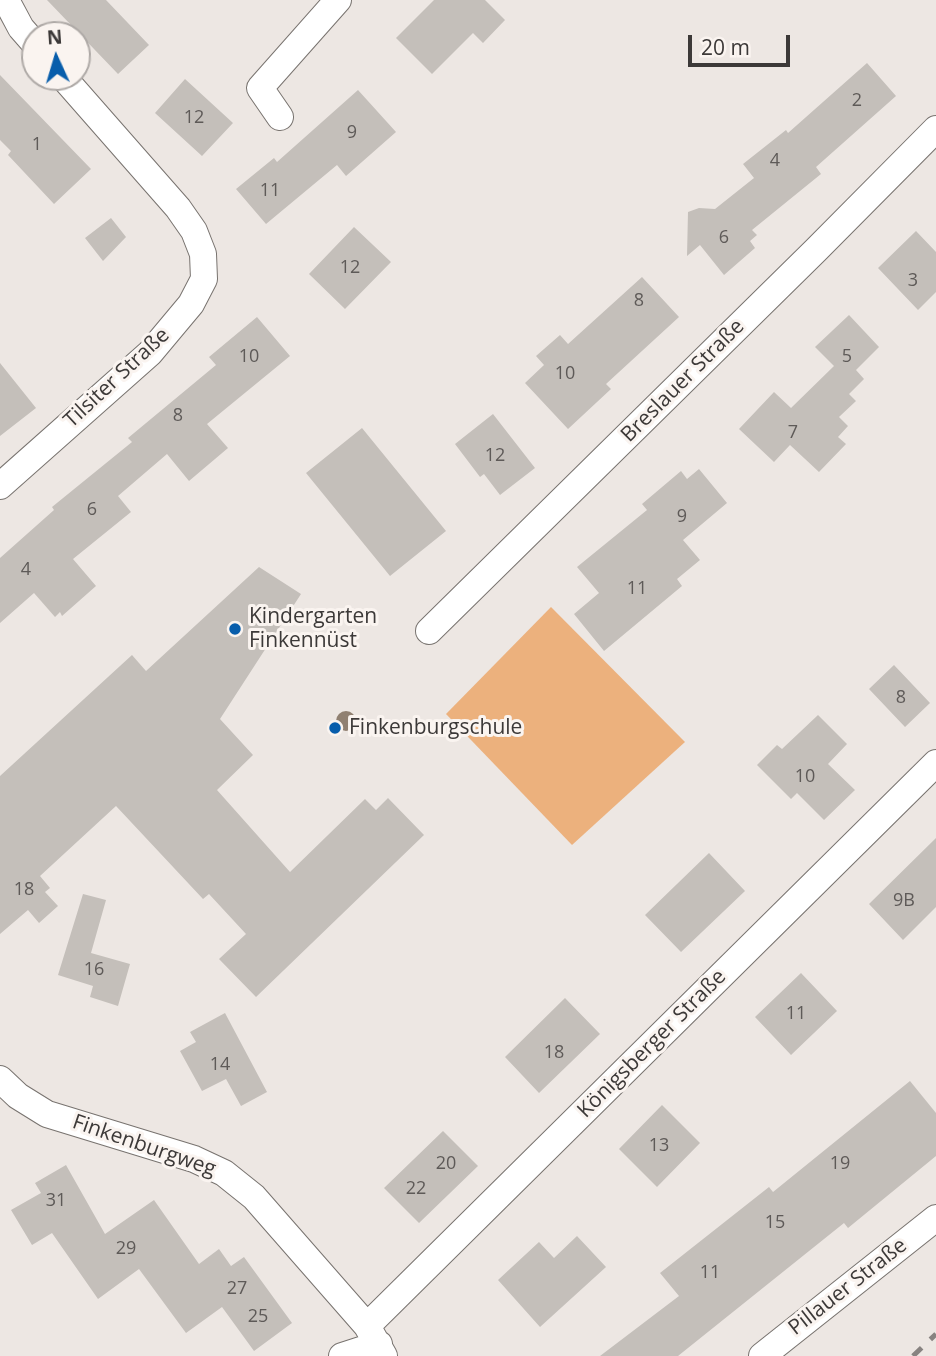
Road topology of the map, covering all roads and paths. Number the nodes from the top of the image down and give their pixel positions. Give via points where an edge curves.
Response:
1 (6, 0) edge
2 (338, 0) edge
3 (21, 28) edge
4 (75, 91) edge
5 (280, 117) dead end
6 (936, 129) edge
7 (0, 486) edge
8 (429, 631) dead end
9 (936, 763) edge
10 (0, 1079) edge
11 (936, 1218) edge
12 (377, 1342) edge
13 (342, 1356) edge
14 (762, 1356) edge

1 - 3 street
2 - 5 street via 260,89
4 - 7 street, Tilsiter Straße via 194,231 203,254 204,279 191,304 150,353
6 - 8 street, Breslauer Straße
9 - 12 street, Königsberger Straße
10 - 12 street, Finkenburgweg via 47,1114 194,1159 224,1173 254,1197
11 - 14 street, Pillauer Straße
12 - 13 street

